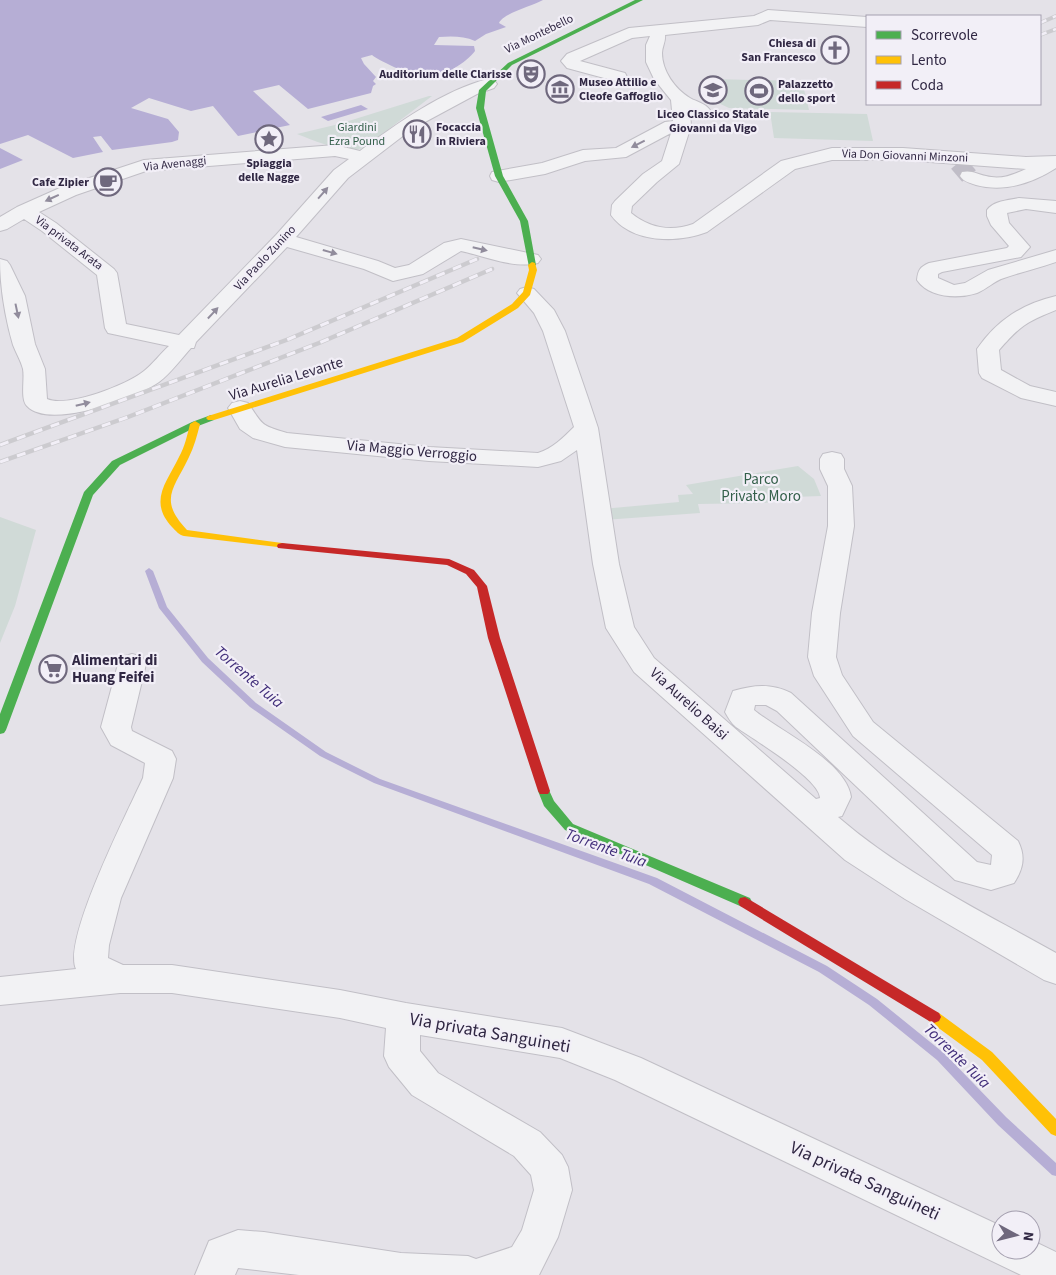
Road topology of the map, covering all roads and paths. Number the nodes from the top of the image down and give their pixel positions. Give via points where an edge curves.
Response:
1 (640, 0) edge
2 (866, 22) edge
3 (656, 32) junction
4 (619, 77) dead end
5 (488, 84) junction
6 (680, 100) junction
7 (701, 110) dead end
8 (682, 126) junction
9 (361, 157) junction
10 (1056, 162) edge
11 (961, 165) junction
12 (1056, 168) edge
13 (499, 176) junction
14 (1056, 207) edge
15 (24, 211) junction
16 (0, 225) edge
17 (283, 238) junction
18 (1056, 256) edge
19 (531, 259) junction
20 (0, 265) edge
21 (527, 293) junction
22 (1056, 302) edge
23 (186, 342) junction
24 (1056, 399) edge
25 (240, 408) junction
26 (195, 424) junction
27 (586, 428) junction
28 (832, 459) dead end
29 (132, 664) dead end
30 (0, 730) edge
31 (811, 811) junction
32 (1056, 970) edge
33 (120, 979) junction
34 (0, 991) edge
35 (406, 1018) junction
36 (1056, 1129) edge
37 (991, 1241) edge
38 (1031, 1260) edge
39 (215, 1275) edge
40 (468, 1275) edge
41 (484, 1275) edge
42 (1056, 1275) edge

1 - 5 main road, Via Montebello via 504,67
2 - 3 street via 762,10 758,20
3 - 4 street via 629,33 569,61
3 - 6 street via 658,37 653,54 658,72
5 - 9 street, Via Paolo Zunino via 406,124
5 - 13 main road via 483,90 480,108
6 - 7 street
6 - 8 street, Via Don Giovanni Minzoni
8 - 11 street, Via Don Giovanni Minzoni via 670,164 622,205 621,215 640,228 656,233 690,232 710,223 788,165 832,154 851,153
8 -> 13 street via 671,126 620,153 583,156 545,168
9 -> 15 street, Via Avenaggi via 335,150 144,166 69,191
17 -> 9 street, Via Paolo Zunino via 341,174
10 - 11 street, Via Don Giovanni Minzoni
11 - 12 street via 982,182 995,183 1020,179 1044,168
13 - 19 main road via 524,221
14 - 18 street via 1024,202 997,210 1000,224 1016,238 1020,247 1014,253 936,267 928,271 927,280 940,288 954,291 971,288 994,274
15 - 16 street, Via Avenaggi
15 - 23 street, Via privata Arata via 50,227 108,273 116,328
17 -> 19 street via 393,275 416,270 451,247 461,245
23 -> 17 street, Via Paolo Zunino
19 - 21 main road via 533,270
20 -> 23 street, Via Paolo Zunino via 14,296 24,344 34,369 36,403 48,408 85,404 123,391 150,377
21 - 25 main road, Via Aurelia Levante via 515,306 460,340
21 - 27 street, Via Aurelio Baisi via 543,310 554,331
22 - 24 street via 1010,324 988,349 990,373 1015,390
25 - 26 main road, Via Aurelia Levante
25 - 27 street, Via Maggio Verroggio via 248,424 285,440 429,454 551,458
26 - 30 main road, Via Aurelia Levante via 116,463 88,494
26 - 36 main road via 189,447 166,490 166,511 174,524 184,532 205,538 448,562 470,572 482,586 497,647 548,803 569,827 744,901 932,1016 987,1056
27 - 31 street, Via Aurelio Baisi via 592,485 620,628 644,665
28 - 31 street via 832,468 840,486 841,526 822,657 828,676 863,729 1007,850 1009,865 1006,872 997,878 980,877 966,871 787,704 774,695 742,698 739,712 745,719 823,774 835,792 836,800 831,808
29 - 33 street via 116,727 121,738 161,759 158,778 105,898 92,945 92,965
31 - 32 street, Via Aurelio Baisi via 856,851 916,890
33 - 34 street, Via privata Sanguineti
33 - 35 street, Via privata Sanguineti via 172,979 340,1004
35 - 37 street, Via privata Sanguineti via 562,1043 628,1069
35 - 41 street via 402,1056 425,1084 527,1144 549,1167 553,1190 539,1237 525,1262
38 - 42 street
39 - 40 street via 223,1254 238,1249 401,1272

